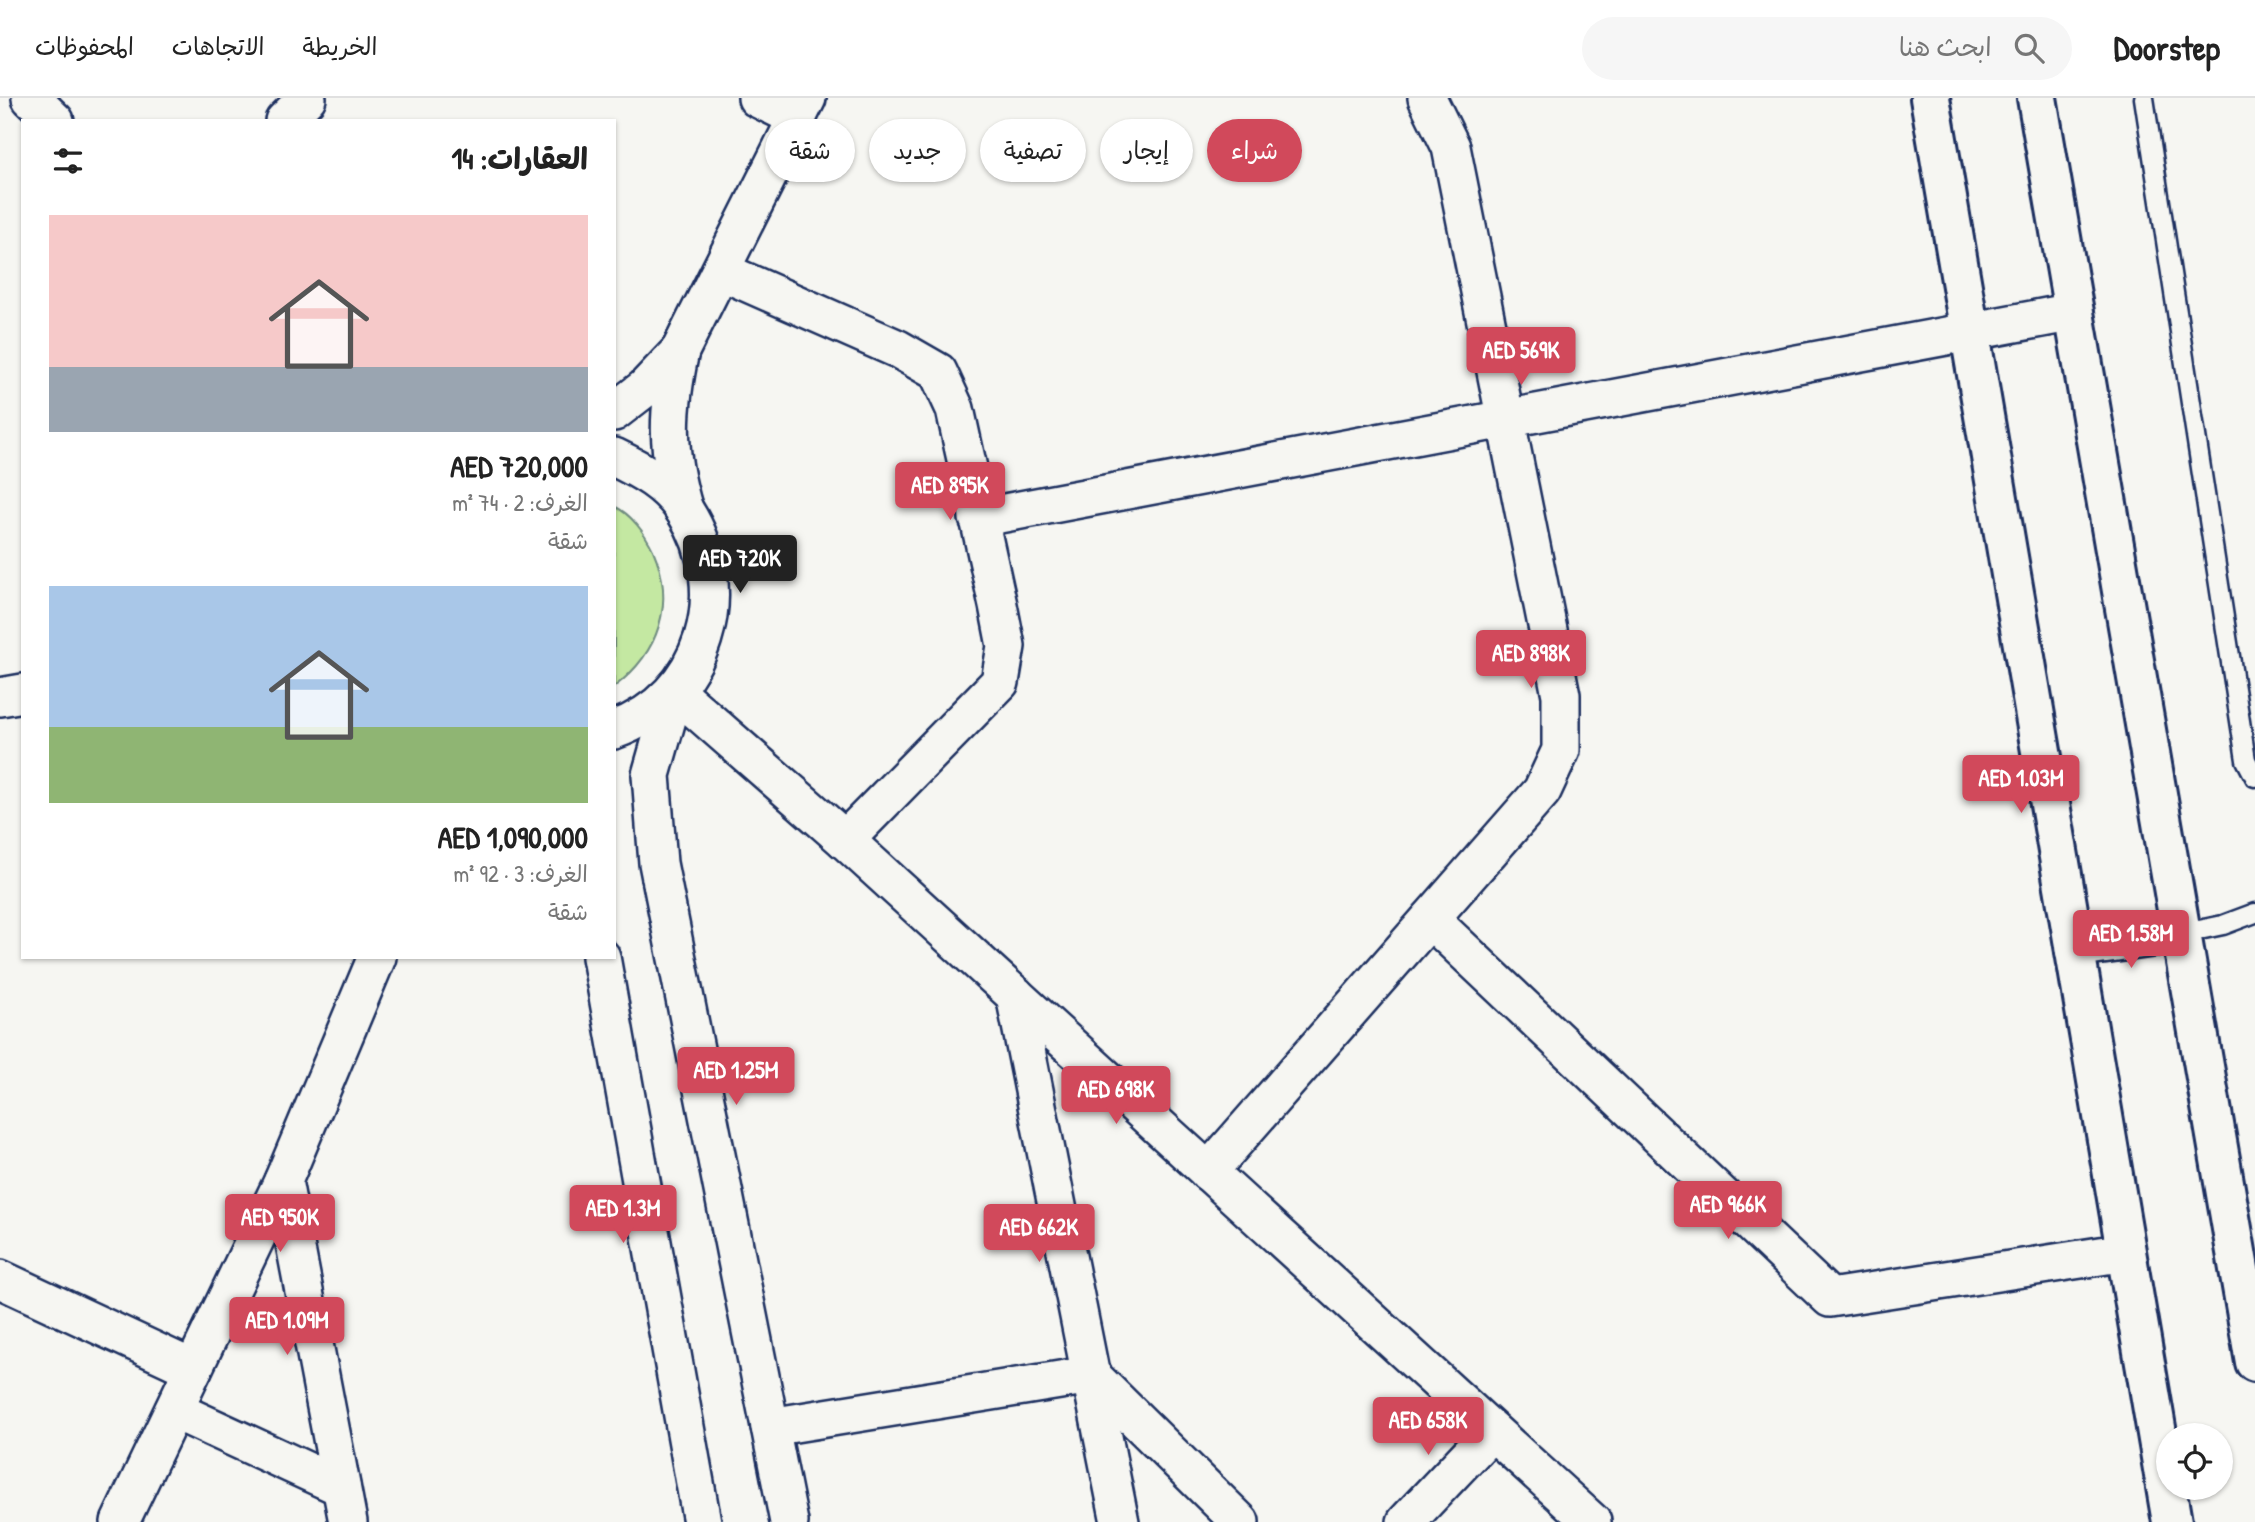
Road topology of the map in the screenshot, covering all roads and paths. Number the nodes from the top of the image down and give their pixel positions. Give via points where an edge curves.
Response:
1 (31, 98) edge
2 (307, 98) edge
3 (757, 98) edge
4 (1427, 98) edge
5 (1930, 98) edge
6 (2037, 98) edge
7 (2144, 98) edge
8 (803, 108) edge
9 (53, 119) edge
10 (286, 119) edge
11 (721, 271) junction
12 (2074, 312) junction
13 (1968, 332) junction
14 (680, 351) junction
15 (616, 410) edge
16 (1506, 419) junction
17 (616, 458) edge
18 (684, 510) junction
19 (978, 518) junction
20 (675, 691) junction
21 (21, 693) edge
22 (0, 697) edge
23 (616, 729) edge
24 (2255, 777) edge
25 (845, 840) junction
26 (2255, 913) edge
27 (1430, 919) junction
28 (2180, 934) junction
29 (2074, 949) junction
30 (376, 959) edge
31 (601, 959) edge
32 (1014, 995) junction
33 (1208, 1172) junction
34 (283, 1181) junction
35 (2126, 1252) junction
36 (2247, 1273) edge
37 (0, 1279) edge
38 (2253, 1343) edge
39 (193, 1369) junction
40 (1091, 1374) junction
41 (174, 1410) junction
42 (770, 1427) junction
43 (1492, 1431) junction
44 (344, 1505) edge
45 (120, 1522) edge
46 (702, 1522) edge
47 (789, 1522) edge
48 (1120, 1522) edge
49 (1240, 1522) edge
50 (1406, 1522) edge
51 (1592, 1522) edge
52 (2172, 1522) edge

1 - 9 street
2 - 10 street
3 - 8 street
4 - 16 street via 1451,147
5 - 13 street
6 - 12 street
7 - 24 lane via 2246,760
8 - 11 street
11 - 14 street
11 - 19 street via 898,349 938,372 955,409
12 - 13 street
12 - 28 street
13 - 16 street
13 - 29 street
14 - 15 street
14 - 18 street via 669,440
16 - 19 street
16 - 27 street via 1561,695 1561,750 1542,791
17 - 18 street via 651,475
18 - 20 street via 706,553 711,602 700,650
19 - 25 street via 1006,646 1000,682
20 - 23 street via 638,722
20 - 25 street
20 - 42 street via 650,775 658,863
21 - 22 street
25 - 32 street
26 - 28 lane
27 - 33 street
27 - 35 street via 1830,1298
28 - 29 street
28 - 36 street
29 - 35 street
30 - 34 street
31 - 46 street
32 - 33 street
32 - 40 street
33 - 43 street
34 - 39 street
34 - 44 street
35 - 52 street
36 - 38 street
37 - 39 street
39 - 41 street
40 - 42 street
40 - 48 street
40 - 49 street
41 - 44 street
41 - 45 street
42 - 47 street
43 - 50 street
43 - 51 street

